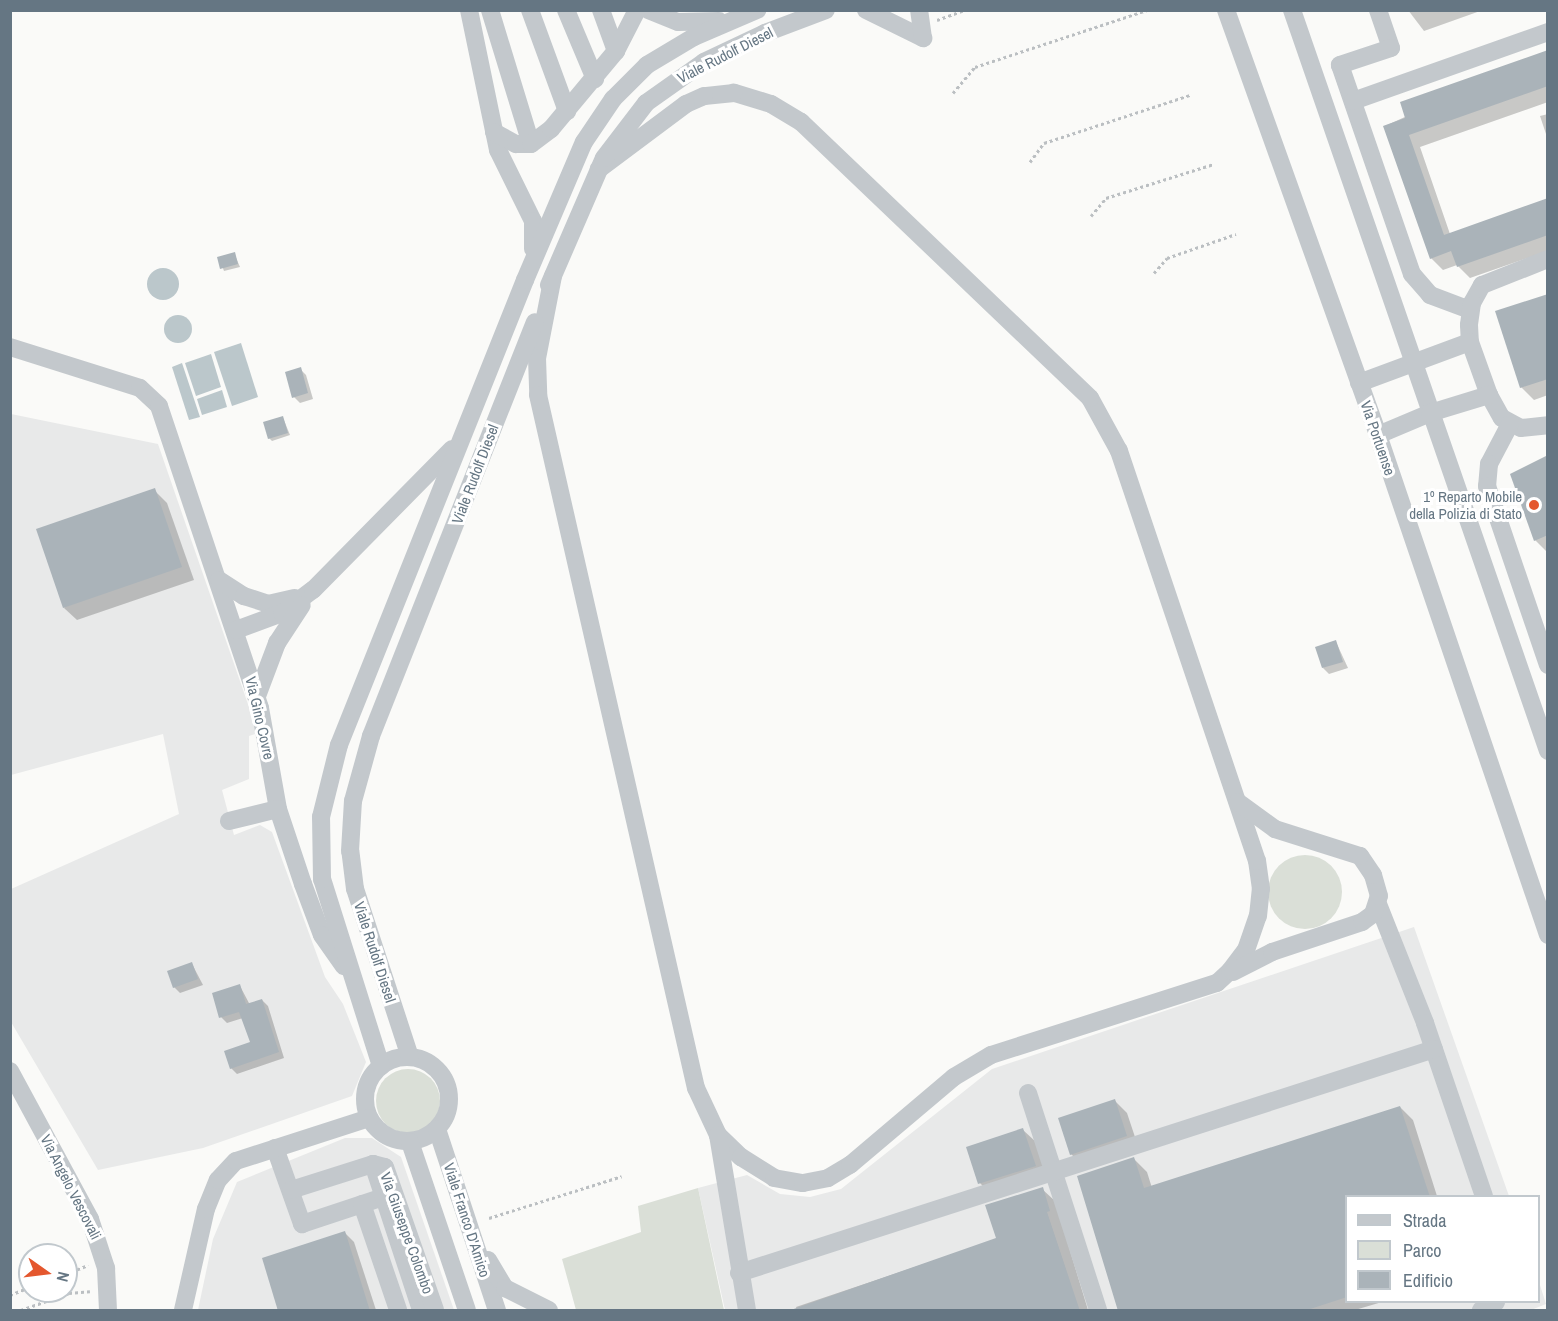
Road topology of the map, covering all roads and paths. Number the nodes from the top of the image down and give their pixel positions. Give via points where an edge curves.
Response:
1 (469, 10) edge
2 (490, 10) edge
3 (530, 10) edge
4 (566, 10) edge
5 (601, 10) edge
6 (637, 10) edge
7 (648, 10) edge
8 (757, 10) edge
9 (826, 10) edge
10 (866, 10) edge
11 (920, 10) edge
12 (1147, 10) edge
13 (1226, 10) edge
14 (1292, 10) edge
15 (1378, 10) edge
16 (727, 21) junction
17 (1548, 32) edge
18 (616, 51) junction
19 (595, 79) junction
20 (953, 93) dead end
21 (1190, 94) dead end
22 (1353, 101) junction
23 (567, 111) junction
24 (494, 132) junction
25 (531, 144) junction
26 (1030, 162) dead end
27 (1214, 164) dead end
28 (599, 169) junction
29 (1091, 216) dead end
30 (1236, 234) dead end
31 (1548, 259) edge
32 (1154, 273) dead end
33 (553, 276) junction
34 (525, 280) junction
35 (1470, 310) junction
36 (1470, 342) junction
37 (10, 347) edge
38 (1414, 365) junction
39 (1359, 383) junction
40 (1489, 395) junction
41 (1430, 413) junction
42 (1510, 424) junction
43 (1548, 425) edge
44 (1378, 435) junction
45 (458, 444) junction
46 (219, 580) junction
47 (313, 590) junction
48 (236, 630) junction
49 (1548, 665) edge
50 (257, 696) junction
51 (1548, 751) edge
52 (1238, 802) junction
53 (278, 809) junction
54 (230, 821) dead end
55 (1378, 904) junction
56 (1548, 935) edge
57 (352, 977) junction
58 (1217, 983) junction
59 (1434, 1049) junction
60 (410, 1057) junction
61 (381, 1066) junction
62 (10, 1071) edge
63 (1028, 1093) dead end
64 (369, 1118) junction
65 (437, 1129) junction
66 (718, 1135) junction
67 (410, 1142) junction
68 (275, 1148) junction
69 (373, 1164) junction
70 (622, 1176) dead end
71 (291, 1190) junction
72 (1483, 1195) edge
73 (383, 1197) junction
74 (362, 1204) junction
75 (464, 1214) junction
76 (489, 1218) dead end
77 (106, 1268) junction
78 (78, 1269) edge
79 (739, 1273) junction
80 (109, 1303) edge
81 (1494, 1303) edge
82 (21, 1311) edge
83 (183, 1311) edge
84 (398, 1311) edge
85 (421, 1311) edge
86 (435, 1311) edge
87 (467, 1311) edge
88 (497, 1311) edge
89 (549, 1311) edge
90 (747, 1311) edge
91 (1098, 1311) edge
92 (1481, 1311) edge

1 - 24 street
2 - 25 street
3 - 23 street
4 - 19 street
5 - 18 street
6 - 18 street
7 - 16 street via 678,22
8 - 16 street, Viale Rudolf Diesel
9 - 28 street, Viale Rudolf Diesel via 765,33 686,72 634,115
10 - 11 street via 923,38
12 - 20 path via 975,68
13 - 39 street, Via Portuense
14 - 38 street
15 - 22 street via 1391,48 1340,65
16 - 34 street, Viale Rudolf Diesel via 661,55 613,99 578,155
17 - 22 street
18 - 19 street
19 - 23 street
21 - 26 path via 1044,143
22 - 35 street via 1412,274 1430,295
23 - 25 street
24 - 25 street via 516,144
24 - 34 street via 505,170 535,226
27 - 29 path via 1106,198
28 - 33 street, Viale Rudolf Diesel
28 - 52 street via 686,104 704,96 734,93 771,104 801,122 1074,380 1101,413 1114,440
30 - 32 path via 1167,258
31 - 35 street via 1487,281 1477,291
33 - 60 street, Viale Rudolf Diesel via 371,736 356,787 350,835 355,889
33 - 66 street via 537,358 538,395 696,1088
34 - 45 street, Viale Rudolf Diesel
35 - 36 street
36 - 38 street
36 - 40 street
37 - 46 street, Via Gino Covre via 146,391 159,406
38 - 39 street
38 - 41 street
39 - 44 street, Via Portuense
40 - 41 street
40 - 42 street
41 - 44 street
41 - 51 street
42 - 43 street via 1527,429
42 - 49 street via 1489,464 1487,486
44 - 56 street, Via Portuense
45 - 47 street
45 - 57 street, Viale Rudolf Diesel via 341,738 324,800 322,879
46 - 47 street via 244,596 268,604 285,602
46 - 48 street, Via Gino Covre
47 - 48 street via 282,613
47 - 50 street via 277,643
48 - 50 street, Via Gino Covre
50 - 53 street, Via Gino Covre
52 - 55 street via 1275,829 1360,856 1373,875
52 - 58 street via 1257,861 1261,898 1246,950
53 - 54 street
53 - 57 street, Via Gino Covre via 318,927
55 - 58 street via 1362,922 1262,956
55 - 59 street
57 - 61 street, Viale Rudolf Diesel
58 - 66 street via 991,1055 954,1077 850,1165 828,1178 803,1183 774,1178 741,1157
59 - 72 street
59 - 79 street
60 - 61 street
60 - 65 street via 435,1067 448,1090 449,1105
61 - 64 street via 366,1090
62 - 77 street, Via Angelo Vescovali via 90,1219
63 - 91 street
64 - 67 street via 386,1136
64 - 68 street
65 - 67 street
65 - 75 street, Viale Franco D'Amico
66 - 79 street
67 - 87 street, Viale Franco D'Amico
68 - 71 street, Via Giuseppe Colombo
68 - 83 street via 236,1161 218,1180 206,1209
69 - 71 street, Via Giuseppe Colombo
69 - 73 street, Via Giuseppe Colombo
69 - 86 street, Via Giuseppe Colombo via 382,1165 389,1173
70 - 76 path
71 - 74 street, Via Giuseppe Colombo via 302,1224
73 - 74 street, Via Giuseppe Colombo
73 - 85 street, Via Giuseppe Colombo
74 - 84 street
75 - 88 street, Viale Franco D'Amico
75 - 89 street via 505,1288
77 - 78 path via 96,1262
77 - 80 street, Via Angelo Vescovali
79 - 90 street
80 - 82 path via 89,1291 69,1293
81 - 92 street

